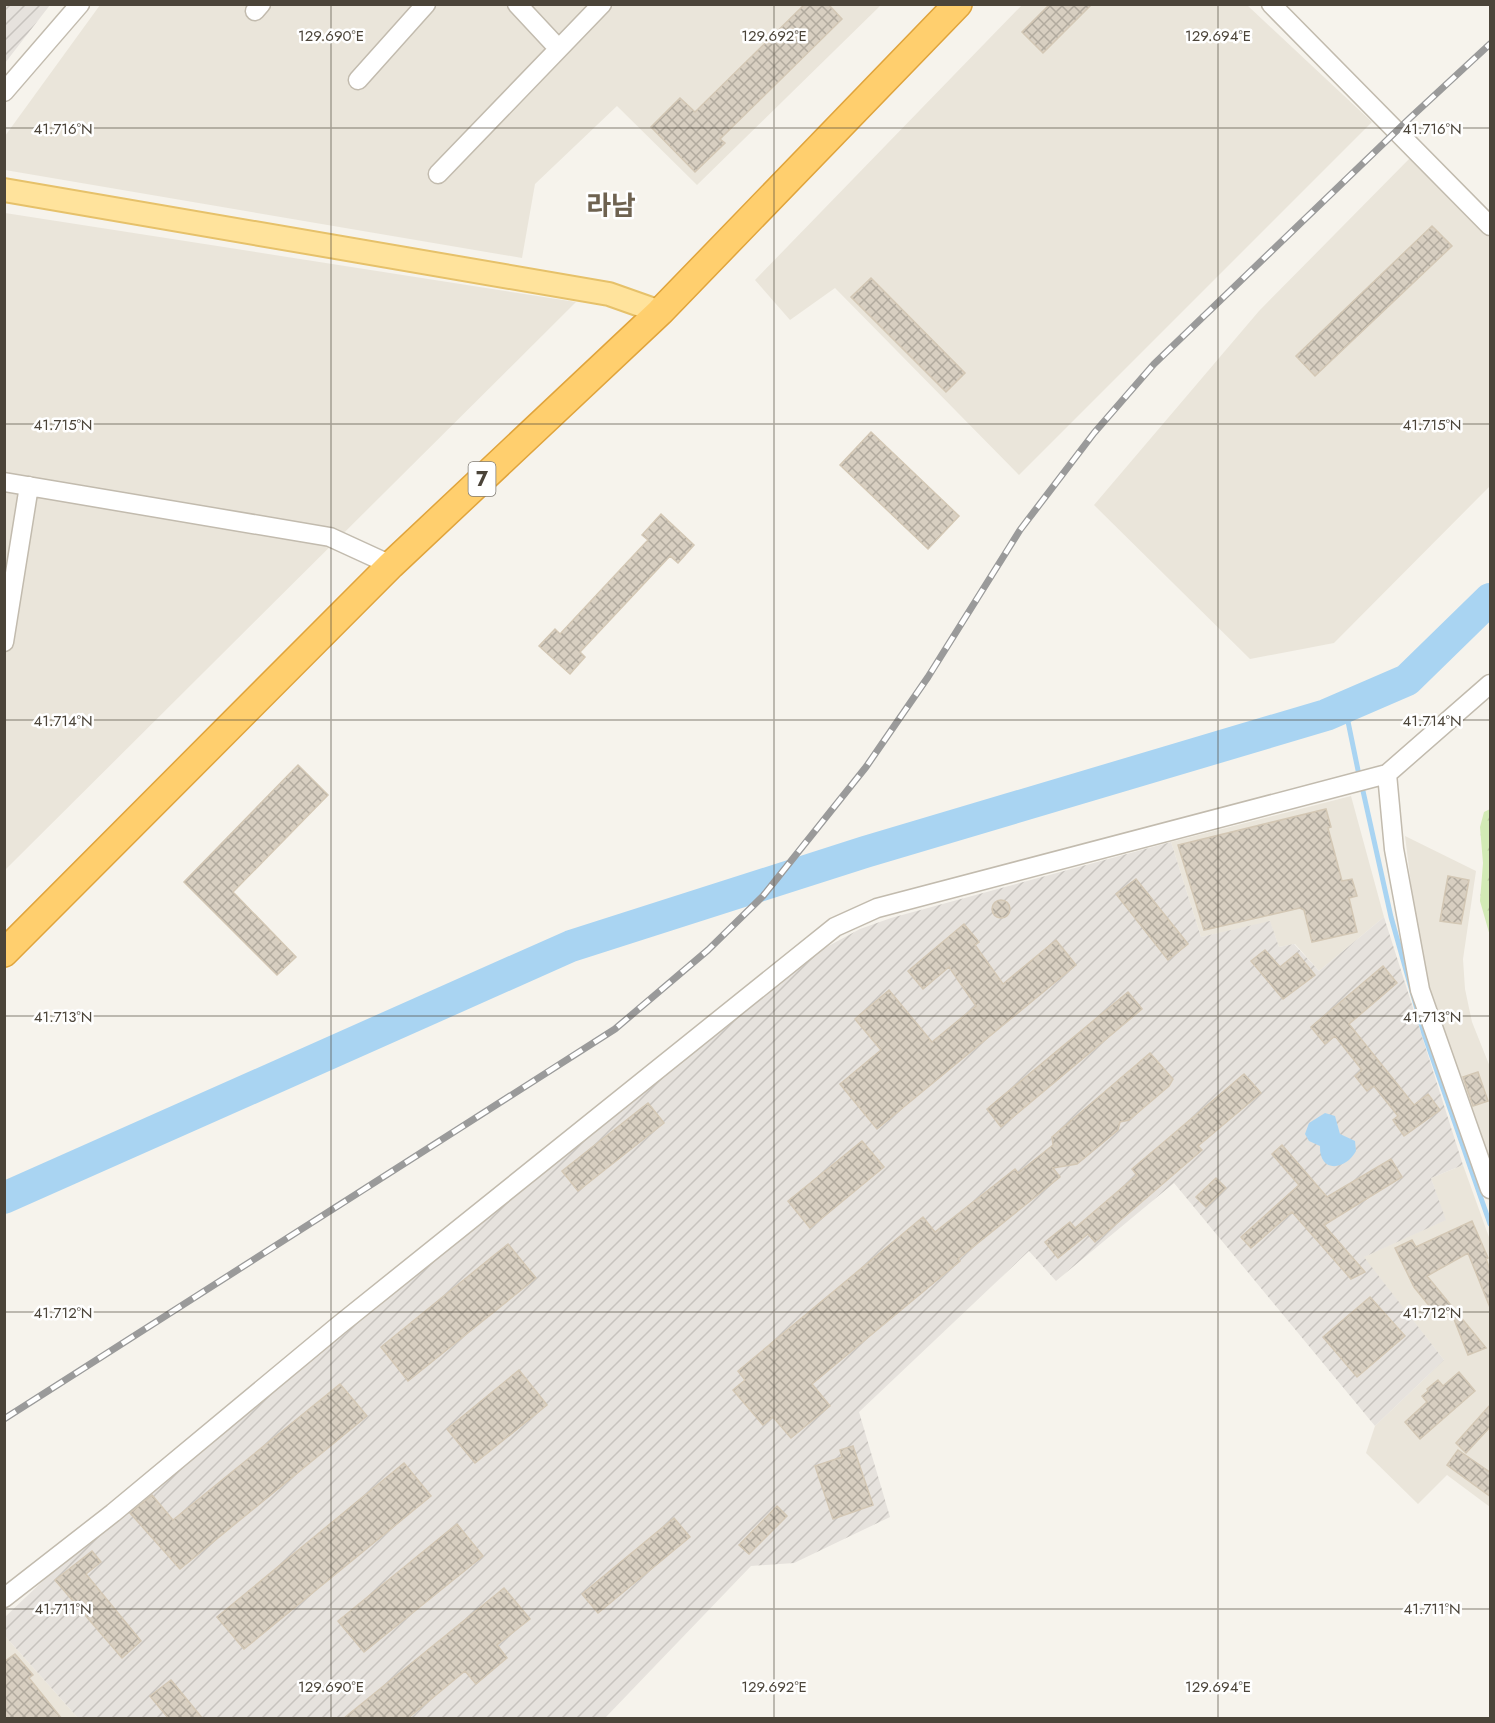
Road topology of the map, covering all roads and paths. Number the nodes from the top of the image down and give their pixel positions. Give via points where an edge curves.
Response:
1 (80, 4) edge
2 (426, 4) edge
3 (517, 4) edge
4 (602, 4) edge
5 (958, 4) edge
6 (1271, 4) edge
7 (558, 48) junction
8 (358, 80) dead end
9 (4, 92) edge
10 (438, 174) dead end
11 (4, 190) edge
12 (1491, 226) edge
13 (660, 312) junction
14 (4, 482) edge
15 (29, 486) junction
16 (391, 565) junction
17 (4, 642) edge
18 (1491, 684) edge
19 (1387, 774) junction
20 (4, 953) edge
21 (1491, 1189) edge
22 (4, 1598) edge

1 - 9 street
2 - 8 street
3 - 7 street
4 - 7 street
5 - 13 highway, 7
6 - 12 street
7 - 10 street
11 - 13 main road via 609,294
13 - 16 highway, 7
14 - 15 street
15 - 16 street via 330,537
15 - 17 street
16 - 20 highway, 7
18 - 19 street
19 - 21 street via 1394,849 1420,990
19 - 22 street via 878,908 835,927

